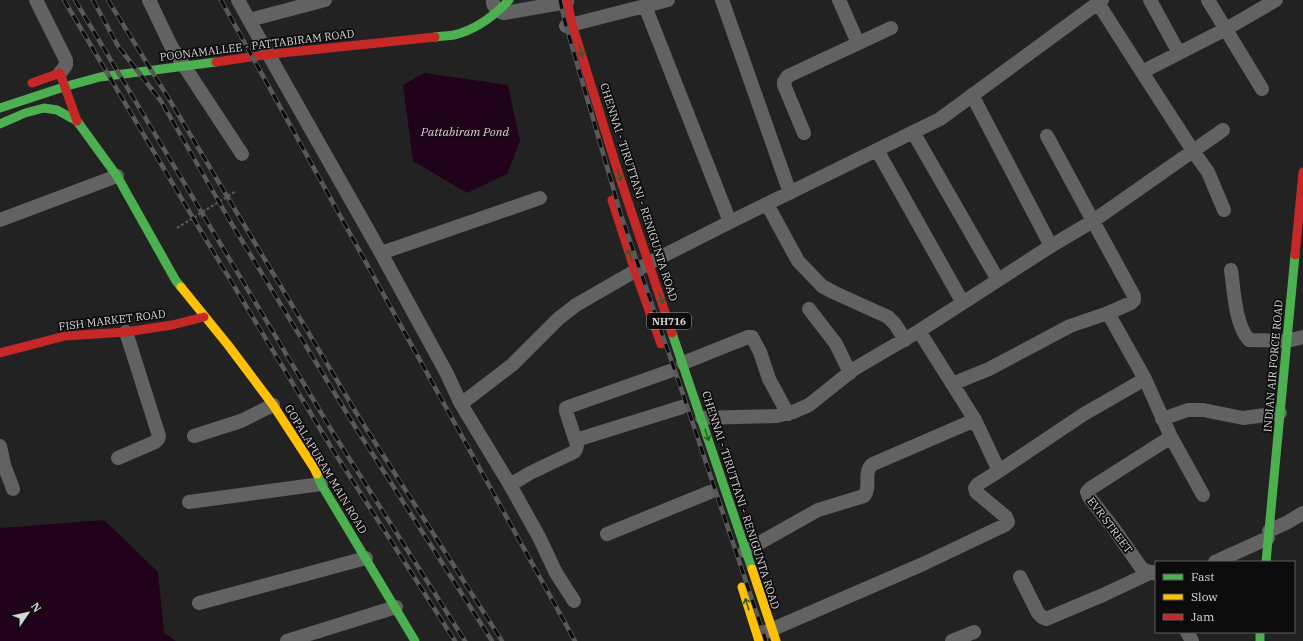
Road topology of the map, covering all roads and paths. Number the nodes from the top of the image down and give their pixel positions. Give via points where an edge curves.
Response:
1 (36, 0) edge
2 (149, 0) edge
3 (238, 0) edge
4 (325, 0) edge
5 (493, 0) edge
6 (510, 0) edge
7 (668, 0) edge
8 (722, 0) edge
9 (839, 0) edge
10 (1150, 0) edge
11 (1208, 0) edge
12 (1276, 0) edge
13 (1100, 2) edge
14 (1262, 4) edge
15 (645, 6) junction
16 (563, 14) edge
17 (249, 20) junction
18 (891, 28) dead end
19 (1226, 29) junction
20 (858, 43) junction
21 (1179, 53) junction
22 (1142, 72) junction
23 (60, 73) junction
24 (20, 87) dead end
25 (1262, 89) dead end
26 (972, 95) junction
27 (0, 108) edge
28 (78, 121) junction
29 (0, 124) edge
30 (1223, 130) dead end
31 (914, 132) junction
32 (804, 133) dead end
33 (1047, 136) dead end
34 (877, 150) junction
35 (1193, 151) junction
36 (242, 154) dead end
37 (1303, 172) edge
38 (117, 176) junction
39 (236, 191) dead end
40 (610, 193) dead end
41 (790, 193) junction
42 (540, 198) dead end
43 (767, 204) junction
44 (1224, 210) dead end
45 (0, 220) edge
46 (1093, 221) junction
47 (730, 222) junction
48 (177, 228) dead end
49 (1300, 231) edge
50 (1051, 246) junction
51 (381, 253) junction
52 (649, 263) junction
53 (1231, 270) dead end
54 (635, 271) junction
55 (998, 280) junction
56 (963, 303) junction
57 (809, 309) dead end
58 (1108, 313) junction
59 (204, 317) junction
60 (919, 331) junction
61 (126, 332) junction
62 (1303, 337) edge
63 (905, 340) junction
64 (1287, 341) junction
65 (663, 350) dead end
66 (0, 353) edge
67 (683, 363) junction
68 (670, 371) dead end
69 (850, 373) junction
70 (1145, 379) junction
71 (952, 384) junction
72 (461, 404) junction
73 (273, 405) junction
74 (683, 408) dead end
75 (1280, 413) junction
76 (788, 414) junction
77 (702, 418) junction
78 (1162, 418) junction
79 (975, 420) junction
80 (194, 436) dead end
81 (1171, 437) junction
82 (576, 440) junction
83 (0, 446) edge
84 (118, 458) dead end
85 (999, 471) junction
86 (321, 484) junction
87 (510, 485) junction
88 (13, 489) dead end
89 (710, 492) dead end
90 (1203, 494) dead end
91 (189, 502) dead end
92 (1303, 513) edge
93 (606, 534) dead end
94 (1269, 534) junction
95 (746, 551) junction
96 (366, 558) junction
97 (1217, 561) edge
98 (1266, 561) edge
99 (1154, 573) edge
100 (738, 577) dead end
101 (1020, 577) dead end
102 (574, 601) dead end
103 (199, 603) dead end
104 (396, 607) junction
105 (974, 632) dead end
106 (774, 635) edge
107 (758, 638) edge
108 (287, 641) edge
109 (415, 641) edge
110 (952, 641) edge

1 - 23 street via 66,60 66,65
2 - 36 street via 171,46
3 - 17 street
4 - 17 street
5 - 16 street via 496,9 501,13
6 - 27 main road, POONAMALLEE - PATTABIRAM ROAD via 482,24 454,35 272,54 100,77
7 - 15 street
8 - 41 street
9 - 20 street
10 - 21 street
11 - 19 street
12 - 14 street
13 - 22 street
13 - 26 street
14 - 19 street
15 - 16 street
15 - 47 street
16 -> 52 main road, CHENNAI - TIRUTTANI - RENIGUNTA ROAD / NH716
17 - 51 street
18 - 20 street
19 - 21 street
19 - 25 street
20 - 32 street via 785,79 784,85
21 - 22 street
22 - 35 street
23 - 24 main road
23 - 28 main road
26 - 31 street via 940,119
26 - 50 street
28 - 29 main road via 57,110 44,108
28 - 38 main road, GOPALAPURAM MAIN ROAD
30 - 35 street
31 - 34 street
31 - 55 street
33 - 46 street
34 - 41 street
34 - 56 street
35 - 44 street via 1208,172
35 - 46 street
37 - 49 main road, INDIAN AIR FORCE ROAD
38 - 45 street
38 - 59 main road, GOPALAPURAM MAIN ROAD via 176,281
39 - 48 path
54 -> 40 main road, NH716
41 - 43 street
42 - 51 street
43 - 47 street
43 - 63 street via 798,261 822,286 888,317
46 - 50 street
46 - 58 street via 1134,296 1131,303
47 - 52 street
49 - 64 main road, INDIAN AIR FORCE ROAD
50 - 55 street
51 - 72 street
52 - 54 street
52 -> 67 main road, CHENNAI - TIRUTTANI - RENIGUNTA ROAD / NH716
53 - 64 street via 1236,311 1245,335 1253,341
54 - 65 main road, NH716
54 - 72 street via 576,305 558,319 512,365
55 - 56 street
56 - 60 street
57 - 69 street via 836,344
58 - 70 street
58 - 71 street via 1070,326 989,370
59 - 61 main road, FISH MARKET ROAD
59 - 73 main road, GOPALAPURAM MAIN ROAD
60 - 63 street
60 - 71 street
61 - 66 main road, FISH MARKET ROAD via 65,336
61 - 84 street via 159,436 155,442
62 - 64 street
63 - 69 street
64 - 75 main road, INDIAN AIR FORCE ROAD
67 - 76 street via 752,337
67 - 77 main road, CHENNAI - TIRUTTANI - RENIGUNTA ROAD / NH716
68 - 82 street via 566,408
69 - 76 street via 809,405
70 - 78 street
70 - 85 street via 1084,414
71 - 79 street
72 - 87 street
73 - 80 street via 241,421
73 - 86 main road, GOPALAPURAM MAIN ROAD via 314,468
74 - 82 street
75 - 78 street via 1243,418 1203,410 1188,410
75 - 94 main road, INDIAN AIR FORCE ROAD
76 - 77 street
77 -> 95 main road, CHENNAI - TIRUTTANI - RENIGUNTA ROAD / NH716
78 - 81 street
79 - 85 street
79 - 95 street via 873,464 867,471 868,490 864,496 818,510
81 - 90 street
81 - 99 street, EVR STREET via 1087,492 1142,568
82 - 87 street via 573,454
83 - 88 street
85 - 106 street via 975,488 976,492 1006,517 1008,522 1005,525
86 - 91 street
86 - 96 main road, GOPALAPURAM MAIN ROAD
87 - 102 street via 556,573
89 - 93 street
92 - 94 street
94 - 97 street
94 - 98 main road, INDIAN AIR FORCE ROAD
95 - 106 main road, CHENNAI - TIRUTTANI - RENIGUNTA ROAD / NH716
96 - 103 street
96 - 104 main road, GOPALAPURAM MAIN ROAD
99 - 101 street via 1046,618 1038,613
107 -> 100 main road
104 - 108 street
104 - 109 main road, GOPALAPURAM MAIN ROAD
105 - 110 street
106 - 107 street

